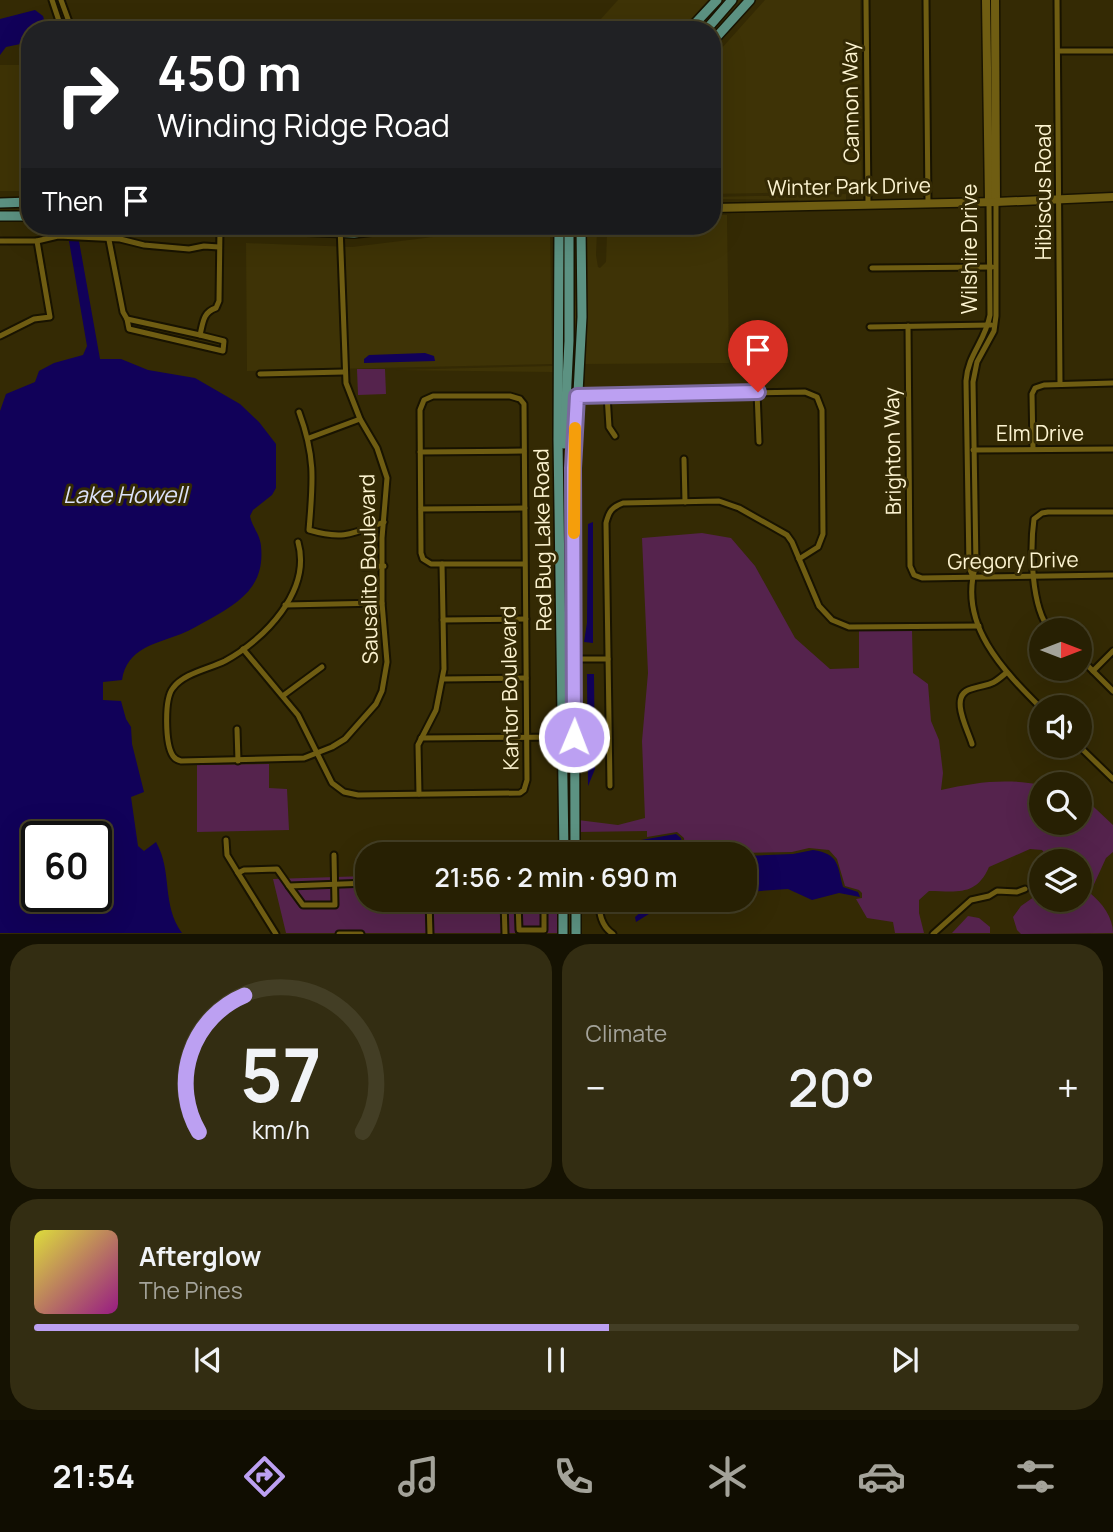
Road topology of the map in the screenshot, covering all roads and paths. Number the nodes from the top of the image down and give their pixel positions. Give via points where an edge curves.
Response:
1 (61, 0) edge
2 (717, 0) edge
3 (750, 0) edge
4 (866, 0) edge
5 (926, 0) edge
6 (986, 0) edge
7 (995, 0) edge
8 (1057, 0) edge
9 (53, 1) edge
10 (729, 4) edge
11 (735, 17) junction
12 (991, 20) junction
13 (59, 21) edge
14 (69, 21) edge
15 (697, 21) edge
16 (714, 21) edge
17 (721, 32) edge
18 (1058, 51) junction
19 (1113, 51) edge
20 (1113, 197) edge
21 (1060, 199) junction
22 (21, 202) edge
23 (992, 202) junction
24 (0, 203) edge
25 (928, 203) junction
26 (868, 204) junction
27 (721, 208) edge
28 (0, 216) edge
29 (21, 216) edge
30 (109, 235) edge
31 (220, 235) edge
32 (340, 235) edge
33 (559, 235) edge
34 (569, 235) edge
35 (581, 235) edge
36 (109, 240) junction
37 (37, 241) junction
38 (0, 242) edge
39 (219, 247) junction
40 (992, 267) junction
41 (872, 268) dead end
42 (127, 319) junction
43 (991, 325) junction
44 (908, 326) junction
45 (870, 327) dead end
46 (200, 335) junction
47 (0, 336) edge
48 (344, 372) junction
49 (260, 374) dead end
50 (1113, 383) edge
51 (1060, 384) junction
52 (758, 392) junction
53 (607, 395) junction
54 (577, 396) junction
55 (299, 412) dead end
56 (360, 419) junction
57 (615, 436) dead end
58 (309, 438) junction
59 (759, 442) dead end
60 (1033, 449) junction
61 (1113, 449) edge
62 (967, 450) junction
63 (975, 450) junction
64 (524, 451) junction
65 (420, 453) junction
66 (684, 459) dead end
67 (685, 502) junction
68 (525, 508) junction
69 (421, 509) junction
70 (1113, 512) edge
71 (384, 522) junction
72 (561, 533) junction
73 (298, 542) dead end
74 (799, 559) junction
75 (442, 564) junction
76 (525, 564) junction
77 (384, 566) junction
78 (363, 567) dead end
79 (914, 575) joint
80 (1113, 575) edge
81 (973, 577) junction
82 (1034, 577) junction
83 (382, 603) junction
84 (285, 606) junction
85 (1041, 618) edge
86 (526, 619) junction
87 (443, 620) junction
88 (979, 626) junction
89 (243, 649) junction
90 (1113, 650) edge
91 (563, 659) junction
92 (575, 659) junction
93 (608, 659) junction
94 (322, 667) dead end
95 (1093, 671) joint
96 (1006, 673) junction
97 (527, 678) junction
98 (443, 679) junction
99 (1113, 691) edge
100 (284, 695) junction
101 (1029, 696) edge
102 (237, 729) dead end
103 (527, 737) junction
104 (563, 737) junction
105 (421, 738) junction
106 (972, 744) dead end
107 (316, 753) junction
108 (1091, 758) edge
109 (238, 761) junction
110 (1113, 779) edge
111 (610, 786) dead end
112 (419, 794) junction
113 (575, 806) junction
114 (226, 840) dead end
115 (564, 842) edge
116 (575, 842) edge
117 (334, 855) dead end
118 (238, 873) junction
119 (355, 883) edge
120 (334, 884) junction
121 (289, 886) junction
122 (1026, 889) dead end
123 (518, 902) joint
124 (429, 912) edge
125 (504, 912) edge
126 (564, 912) edge
127 (576, 912) edge
128 (599, 912) edge
129 (276, 933) edge
130 (339, 933) edge
131 (361, 933) edge
132 (430, 933) edge
133 (505, 933) edge
134 (564, 933) edge
135 (576, 933) edge
136 (613, 933) edge
137 (933, 933) edge

1 - 9 street
1 - 14 street
2 - 10 street
2 - 15 main road
3 - 11 main road
4 - 26 street, Cannon Way
5 - 25 street
6 - 12 street, Wilshire Drive
7 - 12 street, Wilshire Drive
8 - 18 street, Hibiscus Road
9 - 13 street
10 - 11 street
10 - 16 main road
11 - 17 main road
12 - 23 street, Wilshire Drive
18 - 19 street
18 - 21 street, Hibiscus Road
20 - 21 street, Winter Park Drive
21 - 23 street, Winter Park Drive
21 - 51 street, Hibiscus Road
22 - 24 main road
23 - 25 street, Winter Park Drive
23 - 40 street, Wilshire Drive
25 - 26 street, Winter Park Drive
26 - 27 street, Winter Park Drive
28 - 29 main road
30 - 36 street
31 - 39 street
32 - 48 street, Sausalito Boulevard
33 - 72 main road, Red Bug Lake Road
34 - 72 main road
35 - 54 main road, Red Bug Lake Road
36 - 37 street via 58,236
36 - 39 street via 189,249
36 - 42 street
37 - 38 street
37 - 47 street via 50,317 34,319
39 - 46 street via 219,301 205,315
40 - 41 street
40 - 43 street, Wilshire Drive
42 - 46 street
42 - 46 street via 129,329 223,351 224,341
43 - 44 street
43 - 62 street, Wilshire Drive via 967,370
43 - 63 street, Wilshire Drive via 989,343 974,371
44 - 45 street
44 - 79 street, Brighton Way via 910,566
48 - 49 street
48 - 56 street, Sausalito Boulevard
50 - 51 street
51 - 60 street via 1038,386 1032,394
52 - 53 street
52 - 59 street
52 - 74 street via 805,392 820,402 823,534 818,547
53 - 54 street
53 - 57 street via 608,427
54 - 92 main road, Red Bug Lake Road
55 - 58 street
56 - 58 street
56 - 71 street, Sausalito Boulevard via 384,463
58 - 71 street via 313,473 309,530 332,537
60 - 61 street, Elm Drive
60 - 63 street, Elm Drive
62 - 63 street, Elm Drive
62 - 81 street, Wilshire Drive via 969,567
63 - 81 street, Wilshire Drive
64 - 65 street
64 - 65 street, Kantor Boulevard via 525,410 520,399 433,396 424,400 420,410
64 - 68 street, Kantor Boulevard
65 - 69 street
66 - 67 street
67 - 74 street via 719,501 739,508 787,535
67 - 93 street via 622,503 608,514
68 - 69 street
68 - 76 street, Kantor Boulevard
69 - 75 street via 421,553 426,562
70 - 82 street via 1037,516 1033,526
71 - 77 street, Sausalito Boulevard
72 - 91 main road, Red Bug Lake Road
73 - 84 street via 302,556
74 - 88 street via 819,606 839,624
75 - 76 street
75 - 87 street
76 - 86 street, Kantor Boulevard
77 - 78 street
77 - 83 street, Sausalito Boulevard
79 - 81 street, Gregory Drive
80 - 82 street, Gregory Drive
81 - 82 street, Gregory Drive
81 - 88 street, Wilshire Drive
82 - 85 street
83 - 84 street
83 - 107 street, Sausalito Boulevard via 387,662 379,697 345,739
84 - 89 street via 268,630
86 - 87 street
86 - 97 street, Kantor Boulevard
87 - 98 street
88 - 96 street, Wilshire Drive
89 - 100 street
89 - 109 street, Sausalito Boulevard via 181,681 173,687 168,702 172,754 181,761
90 - 95 street
91 - 92 street
91 - 104 main road, Red Bug Lake Road
92 - 93 street
92 - 113 main road, Red Bug Lake Road
93 - 111 street
94 - 100 street
95 - 99 street
96 - 101 street, Wilshire Drive
96 - 106 street via 987,686 962,694 960,707
97 - 98 street
97 - 103 street, Kantor Boulevard
98 - 105 street via 436,710
100 - 107 street
102 - 109 street
103 - 104 street
103 - 105 street
103 - 112 street, Kantor Boulevard via 527,780 520,793
104 - 113 main road via 570,749
104 - 115 main road, Red Bug Lake Road
105 - 112 street
107 - 109 street, Sausalito Boulevard
107 - 112 street, Kantor Boulevard via 332,783 344,792
108 - 110 street
113 - 116 main road, Red Bug Lake Road
114 - 118 street via 227,855
117 - 120 street
118 - 121 street via 277,869
118 - 129 street
119 - 120 street
120 - 121 street
120 - 121 street via 335,905 303,905
122 - 137 street via 997,891 971,900
123 - 123 street via 544,902 544,930 519,930
124 - 132 street
125 - 133 street
126 - 134 main road
127 - 135 main road
128 - 136 street
130 - 131 street

